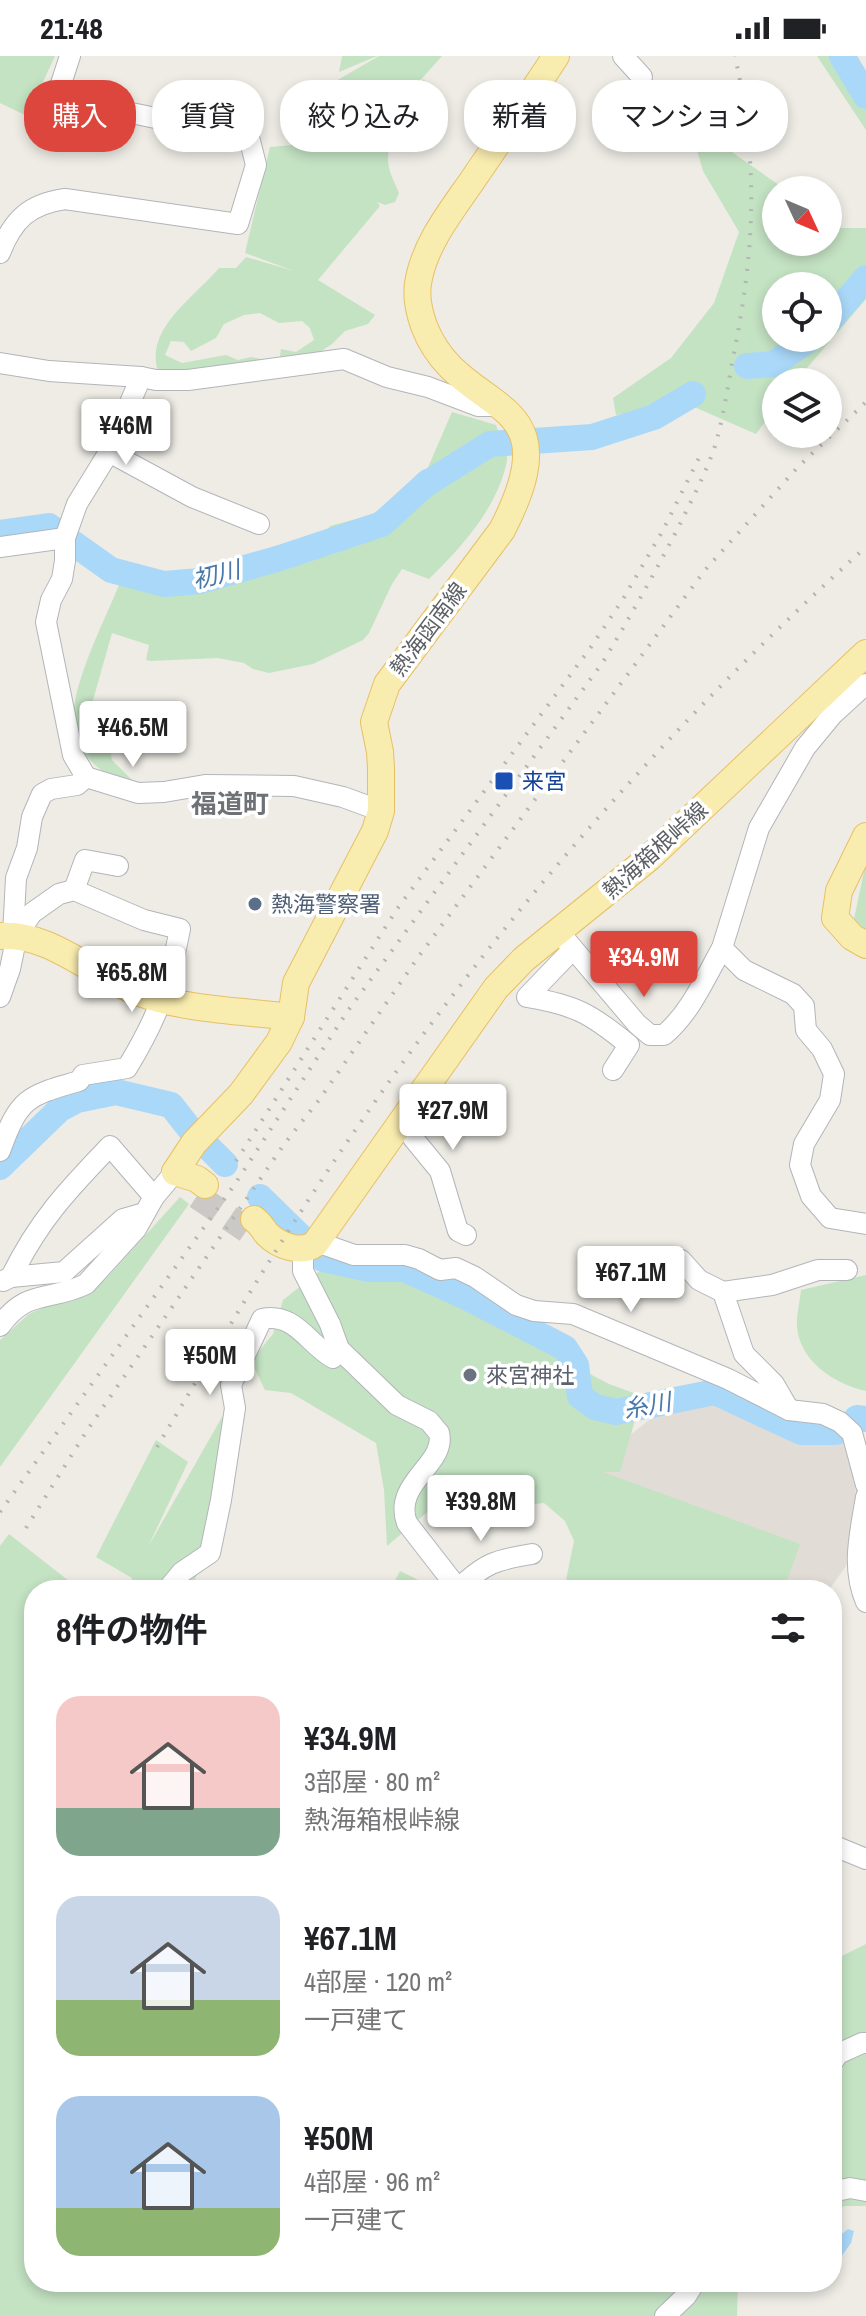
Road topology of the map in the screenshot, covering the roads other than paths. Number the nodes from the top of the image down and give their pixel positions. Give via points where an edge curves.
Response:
1 (70, 56) edge
2 (556, 56) edge
3 (623, 56) edge
4 (642, 77) dead end
5 (0, 253) edge
6 (0, 363) edge
7 (141, 377) junction
8 (502, 406) junction
9 (109, 452) junction
10 (259, 524) dead end
11 (65, 538) junction
12 (0, 547) edge
13 (866, 653) edge
14 (866, 684) edge
15 (86, 777) junction
16 (381, 811) junction
17 (866, 836) edge
18 (118, 866) dead end
19 (74, 890) junction
20 (10, 935) edge
21 (566, 940) junction
22 (866, 945) edge
23 (722, 948) junction
24 (0, 997) edge
25 (163, 999) junction
26 (291, 1017) junction
27 (613, 1070) dead end
28 (413, 1103) junction
29 (0, 1151) edge
30 (175, 1172) junction
31 (201, 1190) tunnel mouth
32 (149, 1205) junction
33 (866, 1224) edge
34 (256, 1228) tunnel mouth
35 (466, 1235) dead end
36 (310, 1246) junction
37 (681, 1260) dead end
38 (847, 1270) dead end
39 (6, 1280) edge
40 (723, 1292) junction
41 (0, 1326) edge
42 (339, 1349) junction
43 (789, 1410) junction
44 (859, 1433) edge
45 (866, 1485) edge
46 (866, 1497) edge
47 (532, 1554) dead end
48 (175, 1580) edge
49 (450, 1580) edge
50 (468, 1580) edge
51 (866, 1602) edge
52 (842, 1849) edge
53 (866, 1859) edge
54 (866, 2043) edge
55 (842, 2052) edge
56 (842, 2190) edge
57 (866, 2191) edge
58 (689, 2292) edge
59 (665, 2316) edge

1 - 5 street via 58,93 69,100 250,141 256,165 238,224 65,199 43,202 21,216
2 - 8 main road, 熱海函南線 via 434,239 418,281 422,321 438,354 451,370
3 - 4 street
6 - 7 street
7 - 8 street via 188,380 344,359 478,406
7 - 9 street
8 - 16 main road, 熱海函南線 via 521,430 526,461 512,510 387,684 374,722
9 - 10 street via 192,497
9 - 11 street via 77,504
11 - 12 street
11 - 15 street via 62,579 46,622 73,755
13 - 21 main road, 熱海箱根峠線
14 - 23 street via 805,748 759,828
15 - 16 street via 138,793 205,785 294,786
15 - 20 street via 77,785 42,794 16,878
16 - 26 main road, 熱海函南線 via 296,983
17 - 22 main road via 839,891 835,918
18 - 19 street via 85,860
19 - 20 street via 59,894
19 - 25 street via 180,929
20 - 24 street via 10,969
20 - 25 main road via 42,941 141,994
21 - 23 street via 650,1035 664,1035 673,1027
21 - 27 street via 527,997 581,1009 629,1045
21 - 28 main road, 熱海箱根峠線 via 524,959 496,988
23 - 33 street via 744,970 793,994 804,1006 806,1030 834,1074 830,1100 804,1144 800,1165 811,1196 830,1218
25 - 26 main road
25 - 29 street via 127,1068 83,1075 23,1102
26 - 30 main road via 241,1094
28 - 35 street via 420,1115 413,1138 440,1171 458,1231
28 - 36 main road, 熱海箱根峠線
30 - 31 main road via 189,1190
30 - 32 street
32 - 39 street via 123,1219 64,1272
32 - 39 street via 110,1146 53,1206
32 - 41 street via 136,1229 86,1284 23,1302
34 - 36 main road via 292,1247
36 - 42 street via 303,1271
36 - 43 street via 354,1255 405,1255 440,1270 456,1268 516,1305 573,1314
37 - 40 street via 699,1280
38 - 40 street via 818,1270 772,1285
40 - 43 street via 744,1354 774,1384
42 - 48 street via 333,1358 289,1320 262,1319 231,1385 235,1408 210,1553
42 - 49 street via 397,1405 429,1421 439,1433 438,1448 408,1492 403,1513
43 - 44 street via 823,1414
44 - 45 street
46 - 51 street via 856,1566
47 - 50 street via 495,1560
52 - 53 street
54 - 55 street
56 - 57 street
58 - 59 street

